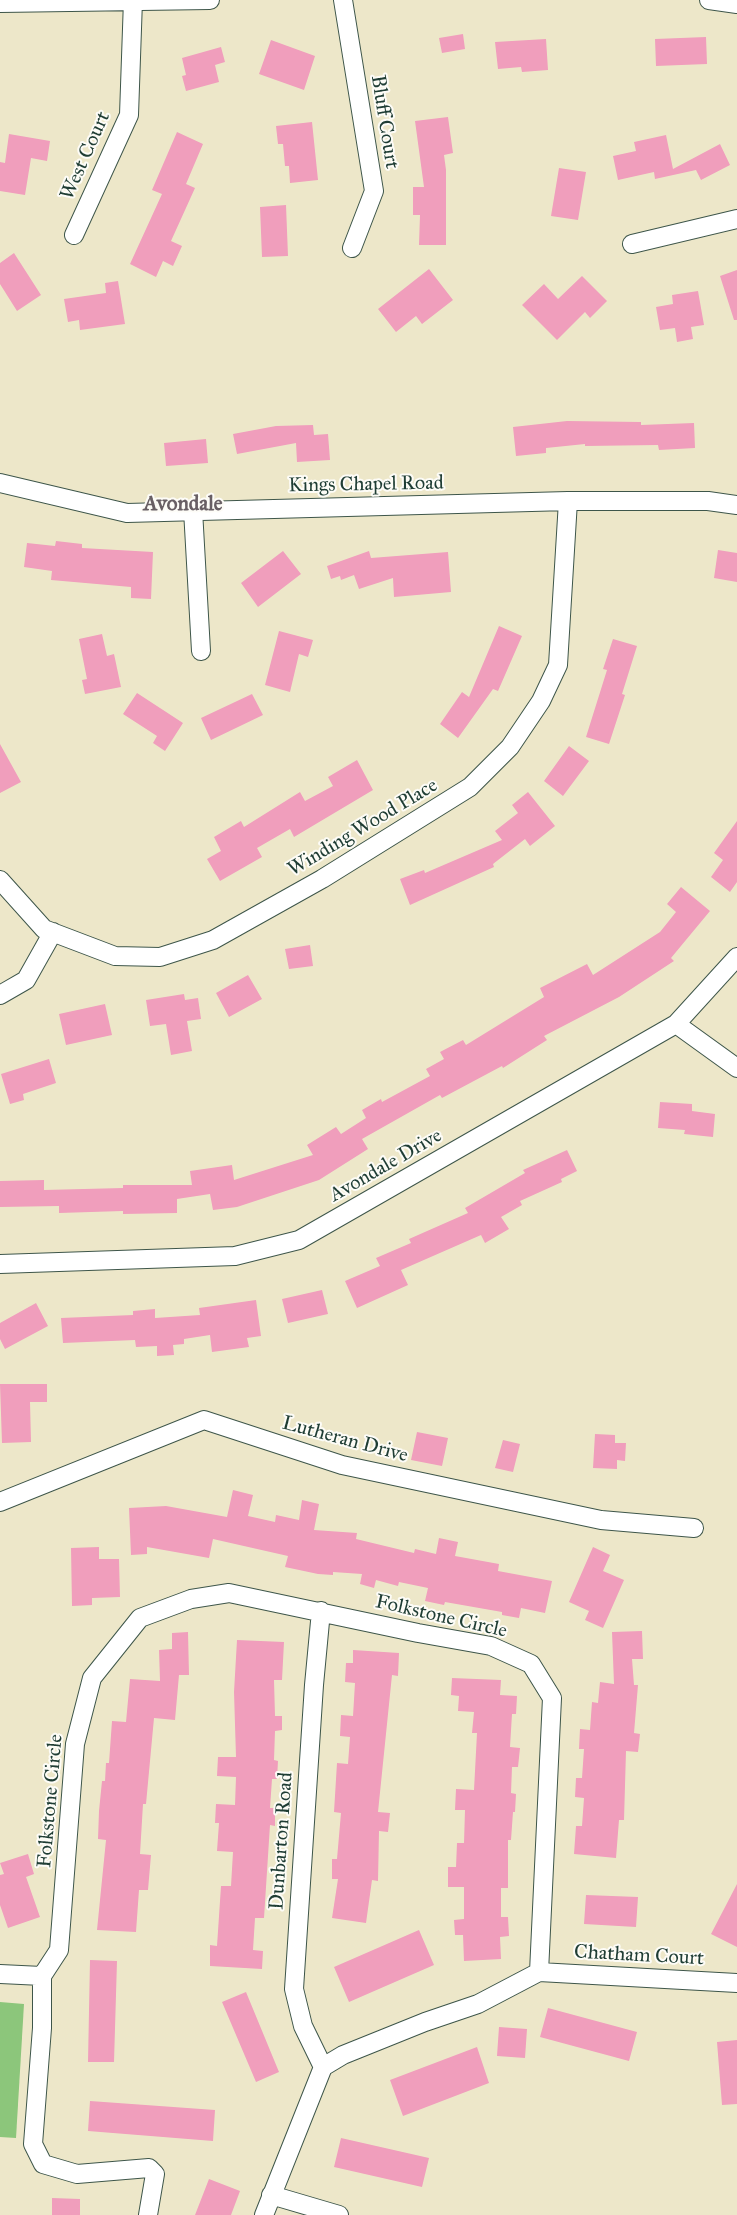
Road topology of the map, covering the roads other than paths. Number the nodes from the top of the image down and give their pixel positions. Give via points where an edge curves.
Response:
1 (210, 0) edge
2 (343, 0) edge
3 (709, 0) edge
4 (133, 1) edge
5 (0, 3) edge
6 (737, 4) edge
7 (737, 218) edge
8 (74, 235) dead end
9 (632, 244) dead end
10 (352, 248) dead end
11 (0, 483) edge
12 (568, 501) junction
13 (737, 505) edge
14 (193, 510) junction
15 (201, 651) dead end
16 (0, 880) edge
17 (53, 932) junction
18 (737, 957) edge
19 (0, 995) edge
20 (676, 1024) junction
21 (737, 1068) edge
22 (0, 1264) edge
23 (0, 1502) edge
24 (694, 1528) dead end
25 (321, 1612) junction
26 (539, 1972) junction
27 (0, 1974) edge
28 (42, 1976) junction
29 (737, 1983) edge
30 (323, 2067) junction
31 (271, 2195) junction
32 (148, 2215) edge
33 (264, 2215) edge
34 (339, 2215) edge

1 - 4 street
2 - 10 street, Bluff Court via 374,191
3 - 6 street
4 - 5 street
4 - 8 street, West Court via 129,115
7 - 9 street
11 - 14 street, Kings Chapel Road via 127,513
12 - 13 street, Kings Chapel Road
12 - 14 street, Kings Chapel Road
12 - 17 street, Winding Wood Place via 558,665 541,701 510,747 470,787 322,879 213,940 160,957 115,956
14 - 15 street
16 - 17 street, Winding Wood Place via 44,929
17 - 19 street via 26,980
18 - 20 street, Avondale Drive
20 - 21 street
20 - 22 street, Avondale Drive via 299,1240 235,1256
23 - 24 street, Lutheran Drive via 204,1420 342,1465 601,1520
25 - 26 street, Folkstone Circle via 491,1646 531,1664 552,1698
25 - 28 street, Folkstone Circle via 229,1593 191,1598 140,1618 116,1646 92,1678 74,1744 59,1950
25 - 30 street, Dunbarton Road via 294,1989 303,2026
26 - 29 street, Chatham Court
26 - 30 street via 478,2004 425,2022
27 - 28 street
28 - 32 street via 42,2028 33,2144 43,2164 77,2174 149,2168 155,2174
30 - 31 street
31 - 33 street
31 - 34 street

